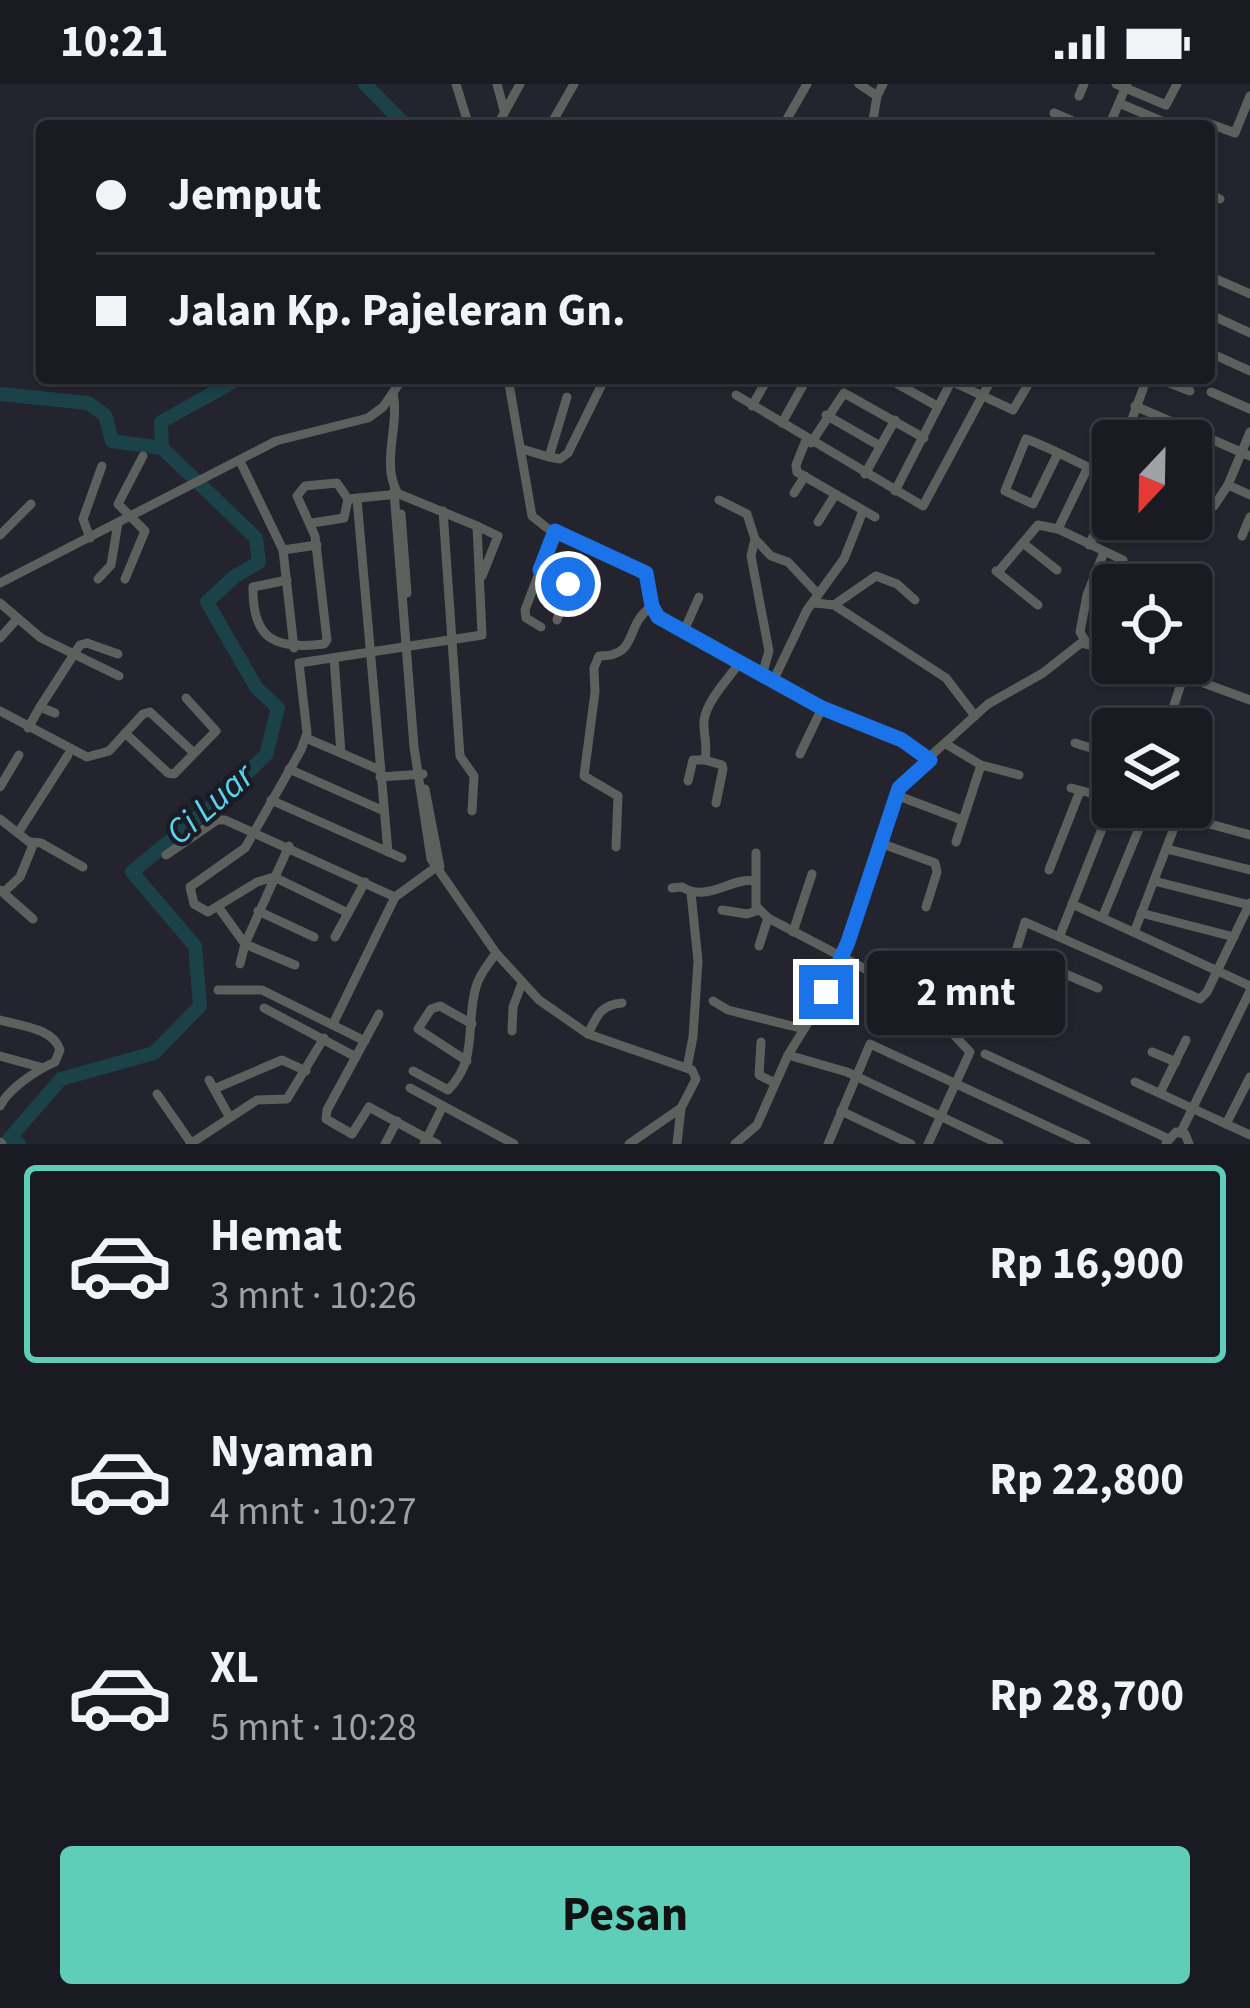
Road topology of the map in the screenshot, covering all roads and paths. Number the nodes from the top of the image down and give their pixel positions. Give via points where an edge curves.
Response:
1 (456, 84) edge
2 (497, 84) edge
3 (520, 84) edge
4 (574, 84) edge
5 (807, 84) edge
6 (859, 84) edge
7 (883, 84) edge
8 (1084, 84) edge
9 (1177, 84) edge
10 (1123, 85) edge
11 (877, 96) junction
12 (1079, 96) dead end
13 (1250, 96) edge
14 (1119, 103) junction
15 (505, 110) junction
16 (1054, 113) dead end
17 (468, 120) edge
18 (499, 120) edge
19 (553, 120) edge
20 (787, 120) edge
21 (873, 120) edge
22 (1070, 120) edge
23 (1112, 120) edge
24 (1159, 120) edge
25 (1215, 126) edge
26 (1215, 278) edge
27 (1250, 294) edge
28 (1215, 317) edge
29 (1250, 334) edge
30 (1216, 356) dead end
31 (1250, 371) edge
32 (399, 384) edge
33 (509, 384) edge
34 (602, 384) edge
35 (764, 384) edge
36 (804, 384) edge
37 (898, 384) edge
38 (950, 384) edge
39 (955, 384) edge
40 (989, 384) edge
41 (1029, 384) edge
42 (1144, 384) edge
43 (1171, 384) edge
44 (1190, 392) dead end
45 (1211, 392) dead end
46 (393, 393) junction
47 (736, 395) dead end
48 (982, 396) junction
49 (567, 397) dead end
50 (752, 406) junction
51 (937, 406) junction
52 (1135, 406) junction
53 (1250, 409) edge
54 (826, 416) junction
55 (895, 420) junction
56 (1131, 420) edge
57 (782, 424) junction
58 (1250, 432) edge
59 (924, 438) junction
60 (808, 441) junction
61 (880, 446) junction
62 (522, 449) junction
63 (1058, 453) junction
64 (1246, 454) edge
65 (142, 456) dead end
66 (550, 457) junction
67 (240, 461) junction
68 (102, 466) dead end
69 (1088, 467) junction
70 (1092, 469) edge
71 (865, 475) junction
72 (805, 476) junction
73 (1228, 485) junction
74 (895, 491) junction
75 (396, 492) junction
76 (794, 493) dead end
77 (835, 495) junction
78 (1250, 495) edge
79 (352, 499) junction
80 (719, 500) dead end
81 (31, 504) dead end
82 (1212, 504) edge
83 (863, 511) junction
84 (443, 512) junction
85 (130, 517) junction
86 (875, 517) dead end
87 (1250, 517) edge
88 (818, 522) dead end
89 (312, 523) junction
90 (118, 524) junction
91 (477, 526) junction
92 (1058, 530) junction
93 (555, 531) junction
94 (0, 535) edge
95 (1242, 536) dead end
96 (90, 538) junction
97 (1092, 538) edge
98 (755, 539) junction
99 (1023, 543) junction
100 (1089, 544) junction
101 (317, 545) junction
102 (283, 550) junction
103 (1104, 553) junction
104 (1123, 560) dead end
105 (540, 570) junction
106 (1057, 571) dead end
107 (98, 579) dead end
108 (125, 579) dead end
109 (286, 580) junction
110 (480, 581) junction
111 (0, 583) edge
112 (699, 597) dead end
113 (817, 599) junction
114 (914, 601) dead end
115 (0, 603) edge
116 (834, 604) junction
117 (1038, 605) dead end
118 (652, 606) junction
119 (16, 620) junction
120 (557, 620) dead end
121 (541, 627) dead end
122 (683, 633) junction
123 (0, 638) edge
124 (451, 640) junction
125 (1086, 642) junction
126 (409, 644) junction
127 (1092, 644) edge
128 (293, 648) junction
129 (370, 652) junction
130 (118, 654) dead end
131 (73, 656) junction
132 (334, 658) junction
133 (740, 662) junction
134 (763, 672) junction
135 (119, 676) dead end
136 (774, 679) junction
137 (1208, 684) edge
138 (186, 698) dead end
139 (1250, 700) edge
140 (40, 707) junction
141 (822, 708) junction
142 (0, 712) edge
143 (55, 713) dead end
144 (975, 716) junction
145 (28, 728) junction
146 (125, 733) junction
147 (306, 738) junction
148 (1075, 743) dead end
149 (946, 744) junction
150 (1092, 748) edge
151 (194, 753) junction
152 (341, 753) junction
153 (800, 754) dead end
154 (19, 755) dead end
155 (68, 755) dead end
156 (705, 760) junction
157 (930, 760) junction
158 (980, 765) junction
159 (289, 769) junction
160 (380, 774) junction
161 (420, 774) junction
162 (1019, 775) dead end
163 (688, 781) dead end
164 (0, 787) edge
165 (1092, 794) edge
166 (896, 796) junction
167 (271, 800) junction
168 (716, 803) dead end
169 (384, 811) junction
170 (472, 811) dead end
171 (0, 819) edge
172 (962, 820) junction
173 (1212, 822) edge
174 (1102, 828) edge
175 (1139, 828) edge
176 (1175, 828) edge
177 (254, 832) junction
178 (18, 833) junction
179 (1250, 835) edge
180 (31, 842) junction
181 (956, 842) dead end
182 (880, 843) junction
183 (289, 846) junction
184 (616, 847) dead end
185 (1167, 849) junction
186 (388, 852) junction
187 (757, 853) dead end
188 (166, 855) dead end
189 (402, 858) dead end
190 (82, 867) dead end
191 (438, 868) junction
192 (1049, 870) dead end
193 (1250, 870) edge
194 (812, 874) dead end
195 (274, 878) junction
196 (755, 881) junction
197 (1154, 881) junction
198 (365, 882) junction
199 (672, 888) dead end
200 (3, 891) edge
201 (691, 892) junction
202 (395, 897) junction
203 (1072, 904) junction
204 (1250, 904) edge
205 (926, 907) dead end
206 (219, 908) junction
207 (722, 910) dead end
208 (258, 911) junction
209 (348, 913) junction
210 (1141, 913) junction
211 (764, 914) junction
212 (1103, 916) junction
213 (34, 919) dead end
214 (1135, 930) junction
215 (793, 932) junction
216 (1060, 934) junction
217 (314, 937) dead end
218 (335, 937) dead end
219 (1234, 937) junction
220 (244, 944) junction
221 (759, 946) dead end
222 (496, 953) junction
223 (843, 955) junction
224 (239, 964) dead end
225 (295, 965) dead end
226 (1218, 969) junction
227 (928, 973) dead end
228 (979, 974) dead end
229 (522, 982) junction
230 (1098, 988) dead end
231 (1250, 988) edge
232 (218, 990) dead end
233 (909, 992) junction
234 (713, 1001) dead end
235 (622, 1004) dead end
236 (264, 1008) dead end
237 (379, 1014) dead end
238 (0, 1020) edge
239 (333, 1024) junction
240 (472, 1024) junction
241 (956, 1025) junction
242 (804, 1029) junction
243 (512, 1031) dead end
244 (588, 1034) junction
245 (324, 1038) junction
246 (1186, 1040) dead end
247 (364, 1041) junction
248 (761, 1042) dead end
249 (1152, 1052) dead end
250 (985, 1054) dead end
251 (0, 1055) edge
252 (788, 1055) junction
253 (356, 1057) junction
254 (467, 1060) junction
255 (1176, 1062) junction
256 (40, 1067) junction
257 (687, 1068) junction
258 (306, 1071) junction
259 (413, 1071) dead end
260 (855, 1076) junction
261 (1250, 1077) edge
262 (956, 1082) junction
263 (1135, 1082) dead end
264 (775, 1084) junction
265 (410, 1088) dead end
266 (1160, 1093) junction
267 (157, 1094) dead end
268 (1, 1101) edge
269 (443, 1106) junction
270 (681, 1108) junction
271 (1193, 1109) junction
272 (841, 1111) junction
273 (941, 1115) junction
274 (229, 1116) junction
275 (397, 1121) junction
276 (1226, 1124) junction
277 (1181, 1132) junction
278 (1250, 1135) edge
279 (349, 1139) edge
280 (1166, 1141) edge
281 (430, 1142) edge
282 (742, 1142) edge
283 (191, 1143) edge
284 (385, 1144) edge
285 (514, 1144) edge
286 (629, 1144) edge
287 (677, 1144) edge
288 (828, 1144) edge
289 (911, 1144) edge
290 (928, 1144) edge
291 (999, 1144) edge
292 (1086, 1144) edge
293 (1189, 1144) edge

1 - 17 street
2 - 15 street
3 - 15 street
4 - 19 street
5 - 20 street
6 - 11 street
7 - 11 street
8 - 12 street
9 - 10 street via 1166,105
10 - 14 street
11 - 21 street
13 - 25 street via 1235,133
14 - 23 street
14 - 24 street
15 - 18 street
16 - 22 street
26 - 27 street
28 - 29 street
30 - 31 street
32 - 46 street
33 - 62 street
34 - 66 street via 568,453
35 - 50 street
36 - 57 street
37 - 51 street
38 - 51 street
39 - 48 street
40 - 48 street
41 - 48 street via 1015,410
42 - 52 street
43 - 44 street
45 - 53 street
46 - 67 street via 360,422 286,437
46 - 75 street
47 - 50 street
48 - 74 street via 926,505
49 - 66 street
50 - 57 street
51 - 59 street
52 - 56 street
52 - 64 street
54 - 55 street via 844,393
54 - 60 street
54 - 61 street
55 - 59 street
55 - 61 street
57 - 60 street
58 - 64 street
59 - 74 street
60 - 71 street
60 - 72 street via 796,468
61 - 71 street
62 - 66 street
62 - 93 street via 532,516
63 - 63 street via 1033,503 1005,491 1024,440
63 - 69 street
64 - 73 street
65 - 85 street via 118,504
67 - 85 street
67 - 102 street
68 - 96 street via 83,519
69 - 70 street
69 - 92 street
71 - 74 street
72 - 76 street
72 - 77 street
73 - 78 street
73 - 82 street
75 - 79 street
75 - 84 street
75 - 126 street
77 - 83 street
77 - 88 street
79 - 89 street via 344,518
79 - 89 street via 337,483 301,488 297,496
79 - 129 street
80 - 98 street via 747,514
81 - 94 street
83 - 86 street
83 - 113 street
84 - 91 street
84 - 124 street
85 - 90 street
85 - 108 street via 146,533
87 - 95 street
89 - 101 street
90 - 96 street
90 - 107 street via 111,565
91 - 110 street
91 - 110 street via 497,535
92 - 99 street via 1041,524
92 - 100 street
93 - 105 street
93 - 118 street via 646,573
96 - 111 street
97 - 100 street
98 - 113 street via 788,562
98 - 134 street via 751,556 769,651
99 - 106 street
99 - 117 street via 996,570
100 - 103 street
101 - 102 street
101 - 128 street via 327,640
102 - 109 street
103 - 104 street
103 - 125 street via 1081,620
105 - 120 street via 568,584
105 - 121 street via 525,614
109 - 128 street
109 - 128 street via 252,589 258,626
110 - 124 street via 482,635
112 - 122 street
113 - 116 street
113 - 136 street
114 - 116 street via 876,576
115 - 119 street
116 - 144 street via 946,678
118 - 122 street
118 - 184 street via 624,651 598,656 594,668 584,776 617,796
119 - 123 street
119 - 131 street
122 - 133 street
124 - 126 street
124 - 170 street via 460,756 474,776
125 - 127 street
125 - 144 street
126 - 129 street
126 - 161 street
129 - 132 street
129 - 160 street
130 - 131 street via 83,643
131 - 135 street
131 - 140 street
132 - 147 street via 299,663
132 - 152 street
133 - 134 street
133 - 156 street via 706,716
134 - 136 street
136 - 141 street
137 - 139 street
138 - 151 street via 216,730
140 - 143 street
140 - 145 street
141 - 153 street
141 - 157 street
142 - 145 street
144 - 149 street
145 - 146 street via 87,757 103,755
146 - 151 street via 170,774
146 - 151 street via 152,713
147 - 152 street
147 - 159 street
148 - 150 street
149 - 157 street
149 - 158 street
152 - 160 street
154 - 164 street
155 - 178 street
156 - 163 street via 693,760
156 - 168 street via 724,769
157 - 166 street
158 - 162 street
158 - 172 street
159 - 167 street
159 - 169 street
160 - 161 street
160 - 169 street
161 - 191 street
165 - 192 street via 1075,789
166 - 172 street
166 - 182 street
167 - 177 street
167 - 186 street
169 - 186 street
171 - 178 street
172 - 181 street
173 - 179 street
174 - 203 street
175 - 212 street
176 - 185 street
177 - 183 street
177 - 188 street via 217,820
177 - 206 street via 241,854 190,887 198,908
178 - 180 street
180 - 190 street
180 - 200 street via 26,867
182 - 205 street via 935,863
182 - 223 street
183 - 195 street
183 - 198 street
185 - 193 street
185 - 197 street
186 - 189 street
187 - 196 street
191 - 202 street
191 - 222 street
194 - 215 street
195 - 206 street
195 - 208 street
195 - 209 street
196 - 201 street
196 - 211 street
197 - 204 street
197 - 210 street
198 - 202 street
198 - 209 street
199 - 201 street
200 - 213 street
201 - 257 street via 698,961
202 - 239 street
203 - 212 street
203 - 216 street
204 - 219 street
206 - 220 street
207 - 211 street
208 - 217 street
208 - 220 street
209 - 218 street
210 - 214 street
210 - 219 street
211 - 215 street
211 - 221 street
212 - 214 street
214 - 226 street
215 - 223 street
216 - 226 street via 1200,999
216 - 230 street via 1025,922 1018,952
219 - 226 street
220 - 224 street
220 - 225 street
222 - 229 street
222 - 240 street via 476,983
223 - 233 street
223 - 242 street
226 - 231 street
227 - 233 street
228 - 241 street
229 - 243 street
229 - 244 street
231 - 271 street
232 - 239 street via 262,990
233 - 241 street via 912,1008
234 - 242 street
235 - 244 street via 606,1004
236 - 245 street
237 - 247 street
238 - 256 street via 57,1041 58,1059
239 - 247 street
240 - 254 street
240 - 254 street via 440,1006 418,1027
241 - 262 street via 955,1037 970,1049
242 - 252 street
244 - 257 street
245 - 253 street
245 - 258 street
246 - 255 street
247 - 253 street
248 - 264 street via 759,1075
249 - 255 street
250 - 280 street
251 - 256 street
252 - 260 street
252 - 264 street
253 - 279 street via 325,1117
254 - 259 street via 448,1090
255 - 266 street
256 - 268 street
257 - 270 street via 696,1079
258 - 274 street via 287,1099 261,1098
258 - 274 street via 282,1060 211,1085
260 - 262 street via 870,1043
260 - 272 street
260 - 273 street
261 - 276 street
262 - 273 street
262 - 292 street
263 - 266 street
264 - 282 street
265 - 269 street
266 - 271 street
267 - 283 street
269 - 281 street
269 - 285 street
270 - 286 street
270 - 287 street
271 - 276 street
271 - 277 street
272 - 288 street
272 - 289 street
273 - 290 street
273 - 291 street
274 - 283 street
275 - 279 street via 367,1108
275 - 281 street
275 - 284 street
276 - 278 street
277 - 280 street
277 - 293 street

